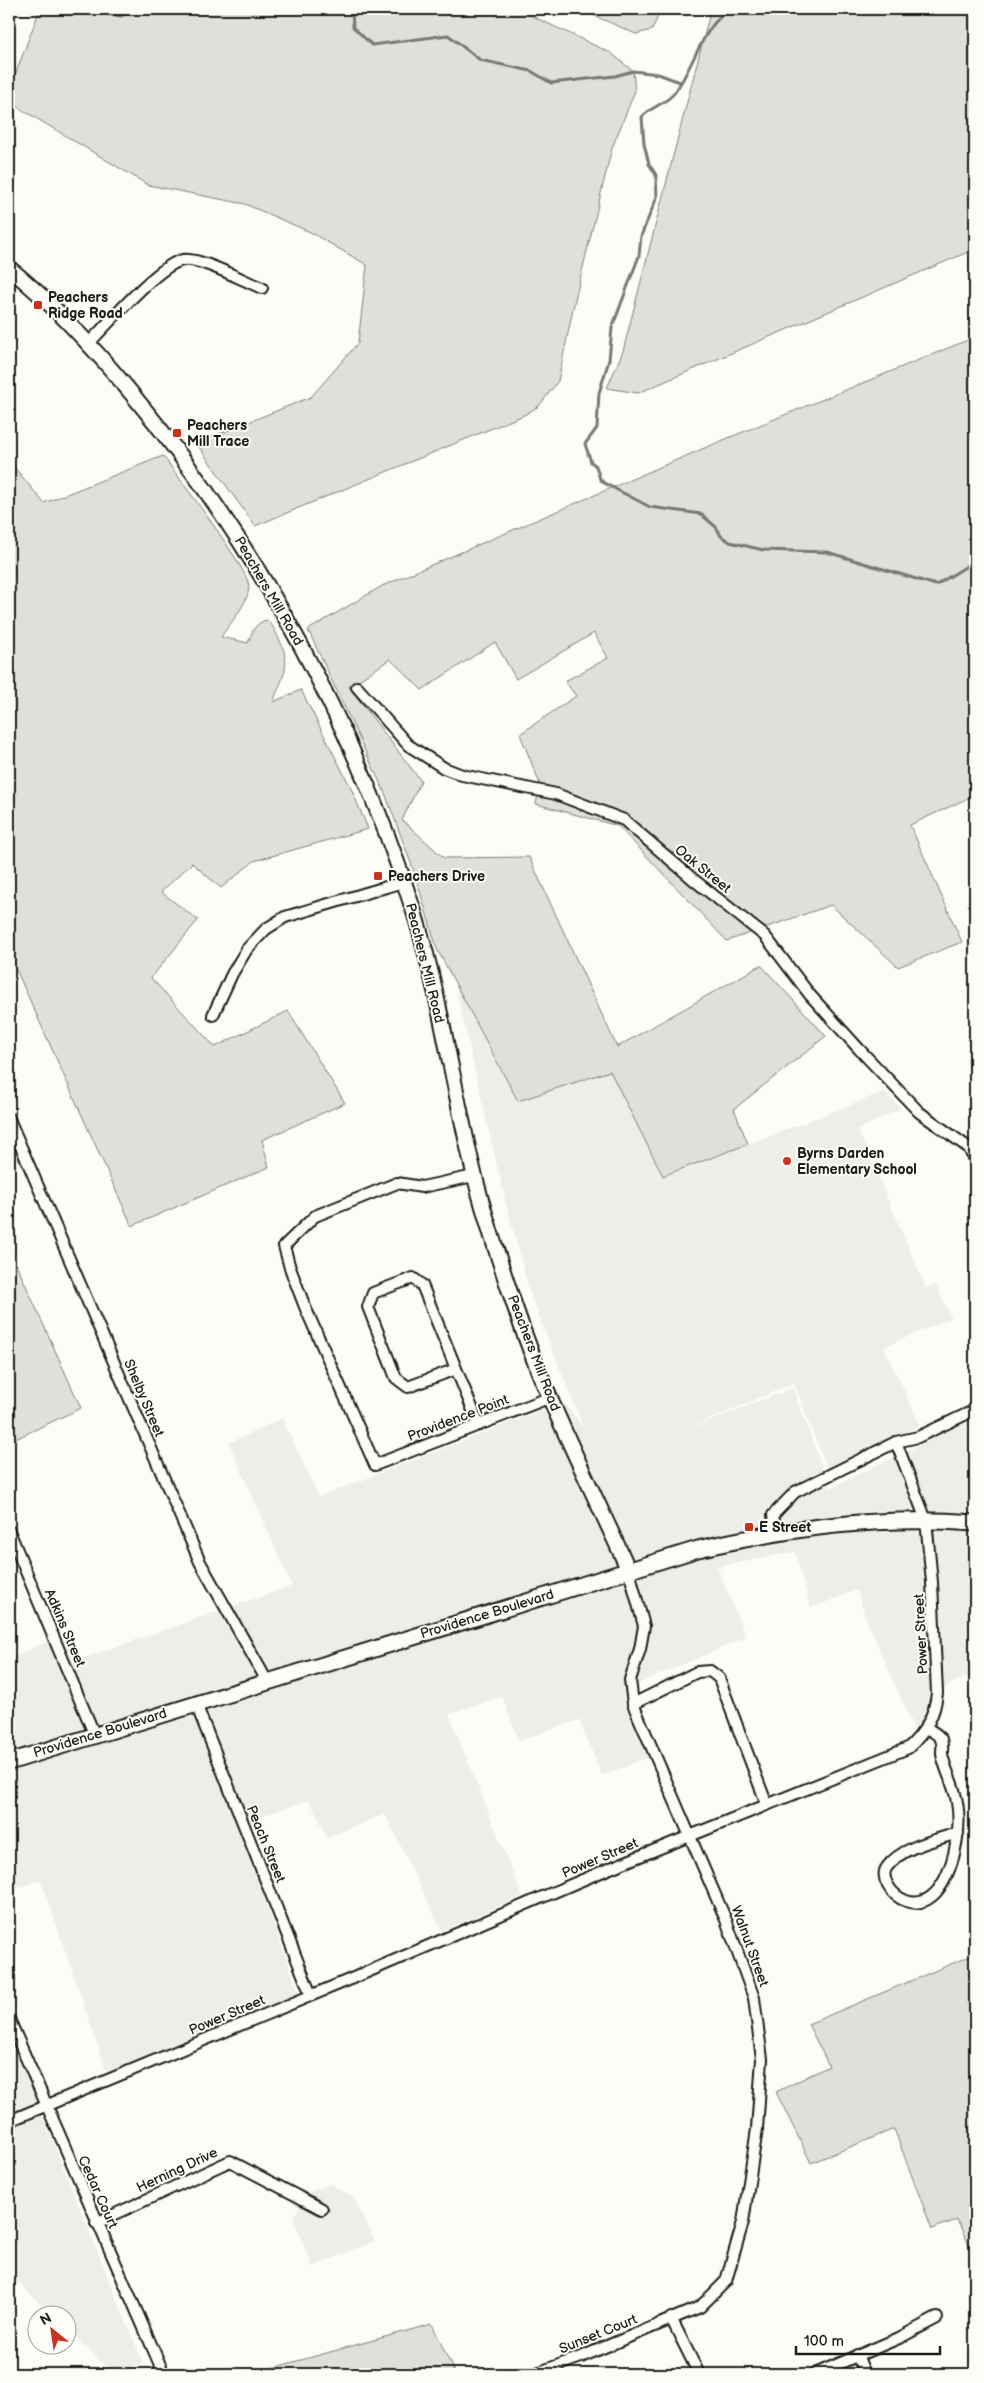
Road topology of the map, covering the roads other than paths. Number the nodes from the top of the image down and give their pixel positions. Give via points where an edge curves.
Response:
1 (9, 268) edge
2 (262, 288) dead end
3 (89, 343) junction
4 (357, 687) dead end
5 (403, 882) junction
6 (213, 1015) dead end
7 (9, 1119) edge
8 (975, 1161) edge
9 (474, 1176) junction
10 (456, 1369) junction
11 (550, 1397) junction
12 (975, 1410) edge
13 (479, 1425) junction
14 (896, 1442) junction
15 (926, 1520) junction
16 (975, 1523) edge
17 (9, 1531) edge
18 (776, 1534) junction
19 (629, 1571) junction
20 (267, 1681) junction
21 (196, 1704) junction
22 (633, 1704) junction
23 (926, 1728) junction
24 (95, 1736) junction
25 (9, 1762) edge
26 (767, 1805) junction
27 (958, 1833) junction
28 (690, 1835) junction
29 (312, 1995) junction
30 (9, 2019) edge
31 (45, 2106) junction
32 (9, 2121) edge
33 (322, 2209) dead end
34 (96, 2222) junction
35 (671, 2318) junction
36 (937, 2318) dead end
37 (857, 2356) junction
38 (164, 2374) edge
39 (534, 2374) edge
40 (698, 2374) edge
41 (815, 2374) edge
42 (865, 2374) edge

1 - 3 main road, Peachers Mill Road via 53,305
2 - 3 street via 208,265 183,260 163,269
3 - 5 main road, Peachers Mill Road via 159,426 210,494 294,630 368,788
4 - 8 street, Oak Street via 408,745 444,768 462,775 556,794 624,820 765,936 810,995 859,1049 919,1112 969,1148
5 - 6 street via 285,917 266,929 246,949
5 - 9 main road, Peachers Mill Road via 425,952
7 - 20 street, Shelby Street via 200,1562
9 - 11 main road, Peachers Mill Road via 516,1310
9 - 13 street, Providence Point via 422,1187 397,1184 315,1216 284,1246 305,1307 376,1465
10 - 10 street via 422,1285 413,1278 373,1293 368,1307 401,1384 408,1386
10 - 13 street
11 - 13 street, Providence Point
11 - 19 main road, Peachers Mill Road
12 - 14 street via 918,1437
14 - 15 street, Power Street
14 - 18 street via 795,1492 773,1514
15 - 16 highway, Providence Boulevard
15 - 18 highway, Providence Boulevard via 835,1524
15 - 23 street, Power Street via 937,1693 934,1711
17 - 24 street, Adkins Street
18 - 19 highway, Providence Boulevard via 698,1549
19 - 20 highway, Providence Boulevard
19 - 22 street, Walnut Street via 644,1626 630,1680
20 - 21 highway, Providence Boulevard
21 - 24 highway, Providence Boulevard
21 - 29 street, Peach Street
22 - 26 street via 698,1672 710,1671 718,1678
22 - 28 street, Walnut Street
23 - 26 street, Power Street via 908,1748
23 - 27 street via 941,1740 942,1755 960,1816
24 - 25 highway, Providence Boulevard
26 - 28 street, Power Street
27 - 27 street via 895,1858 885,1868 884,1875 890,1890 902,1900 918,1903 936,1894 946,1878
28 - 29 street, Power Street
28 - 35 street, Walnut Street via 754,1998 762,2058 757,2129 743,2222 726,2280 700,2307
29 - 31 street, Power Street
30 - 31 street, Cedar Court
31 - 32 street, Power Street
31 - 34 street, Cedar Court
33 - 34 street, Herning Drive via 230,2161
34 - 38 street, Cedar Court
35 - 39 street, Sunset Court via 581,2358
35 - 40 street
36 - 37 street
37 - 41 street
37 - 42 street

